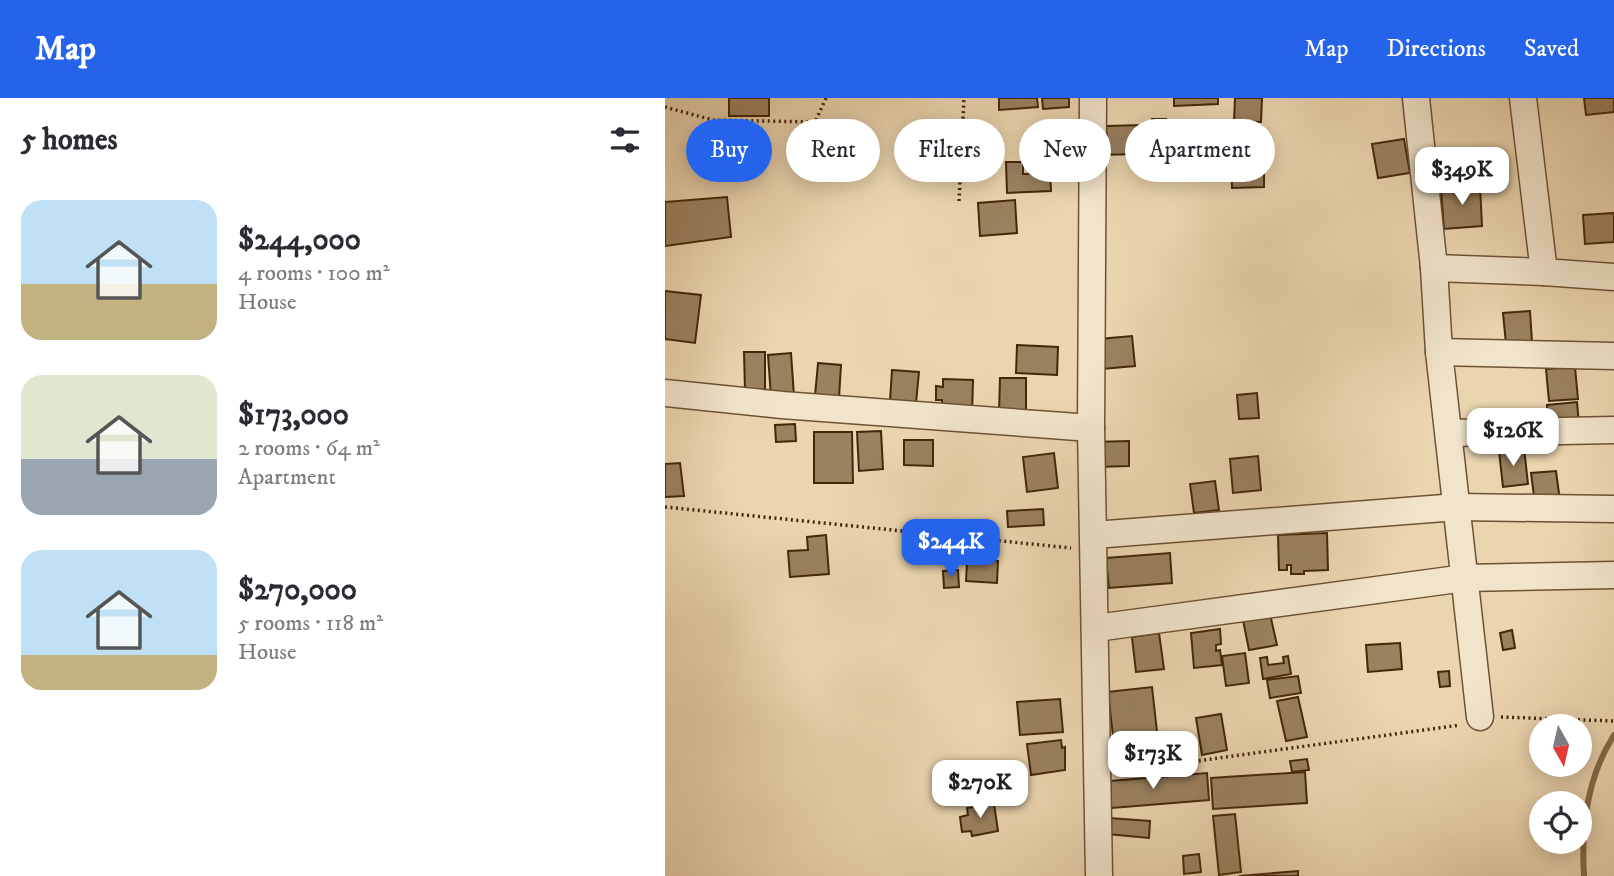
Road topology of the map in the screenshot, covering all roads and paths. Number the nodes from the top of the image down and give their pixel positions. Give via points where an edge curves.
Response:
1 (826, 98) edge
2 (964, 98) edge
3 (1093, 98) edge
4 (1416, 98) edge
5 (1523, 98) edge
6 (665, 107) edge
7 (959, 201) dead end
8 (1434, 268) junction
9 (1544, 272) junction
10 (1614, 277) edge
11 (1439, 352) junction
12 (1614, 356) edge
13 (665, 393) edge
14 (1091, 428) junction
15 (1614, 430) edge
16 (1450, 433) junction
17 (665, 507) edge
18 (1457, 508) junction
19 (1614, 509) edge
20 (1094, 543) junction
21 (1614, 575) edge
22 (1465, 579) junction
23 (1096, 628) junction
24 (1480, 717) junction
25 (1613, 720) edge
26 (1098, 774) junction
27 (1099, 876) edge

1 - 6 path via 815,122 713,120
2 - 7 path
3 - 14 street
4 - 8 street
5 - 9 street
8 - 9 street
8 - 11 street
9 - 10 street
11 - 12 street
11 - 16 street
13 - 14 street
14 - 20 street
15 - 16 street
16 - 18 street
17 - 20 path
18 - 19 street
18 - 20 street
18 - 22 street
20 - 23 street
21 - 22 street
22 - 23 street
22 - 24 street
23 - 26 street
24 - 25 path
24 - 26 path via 1458,726
26 - 27 street

